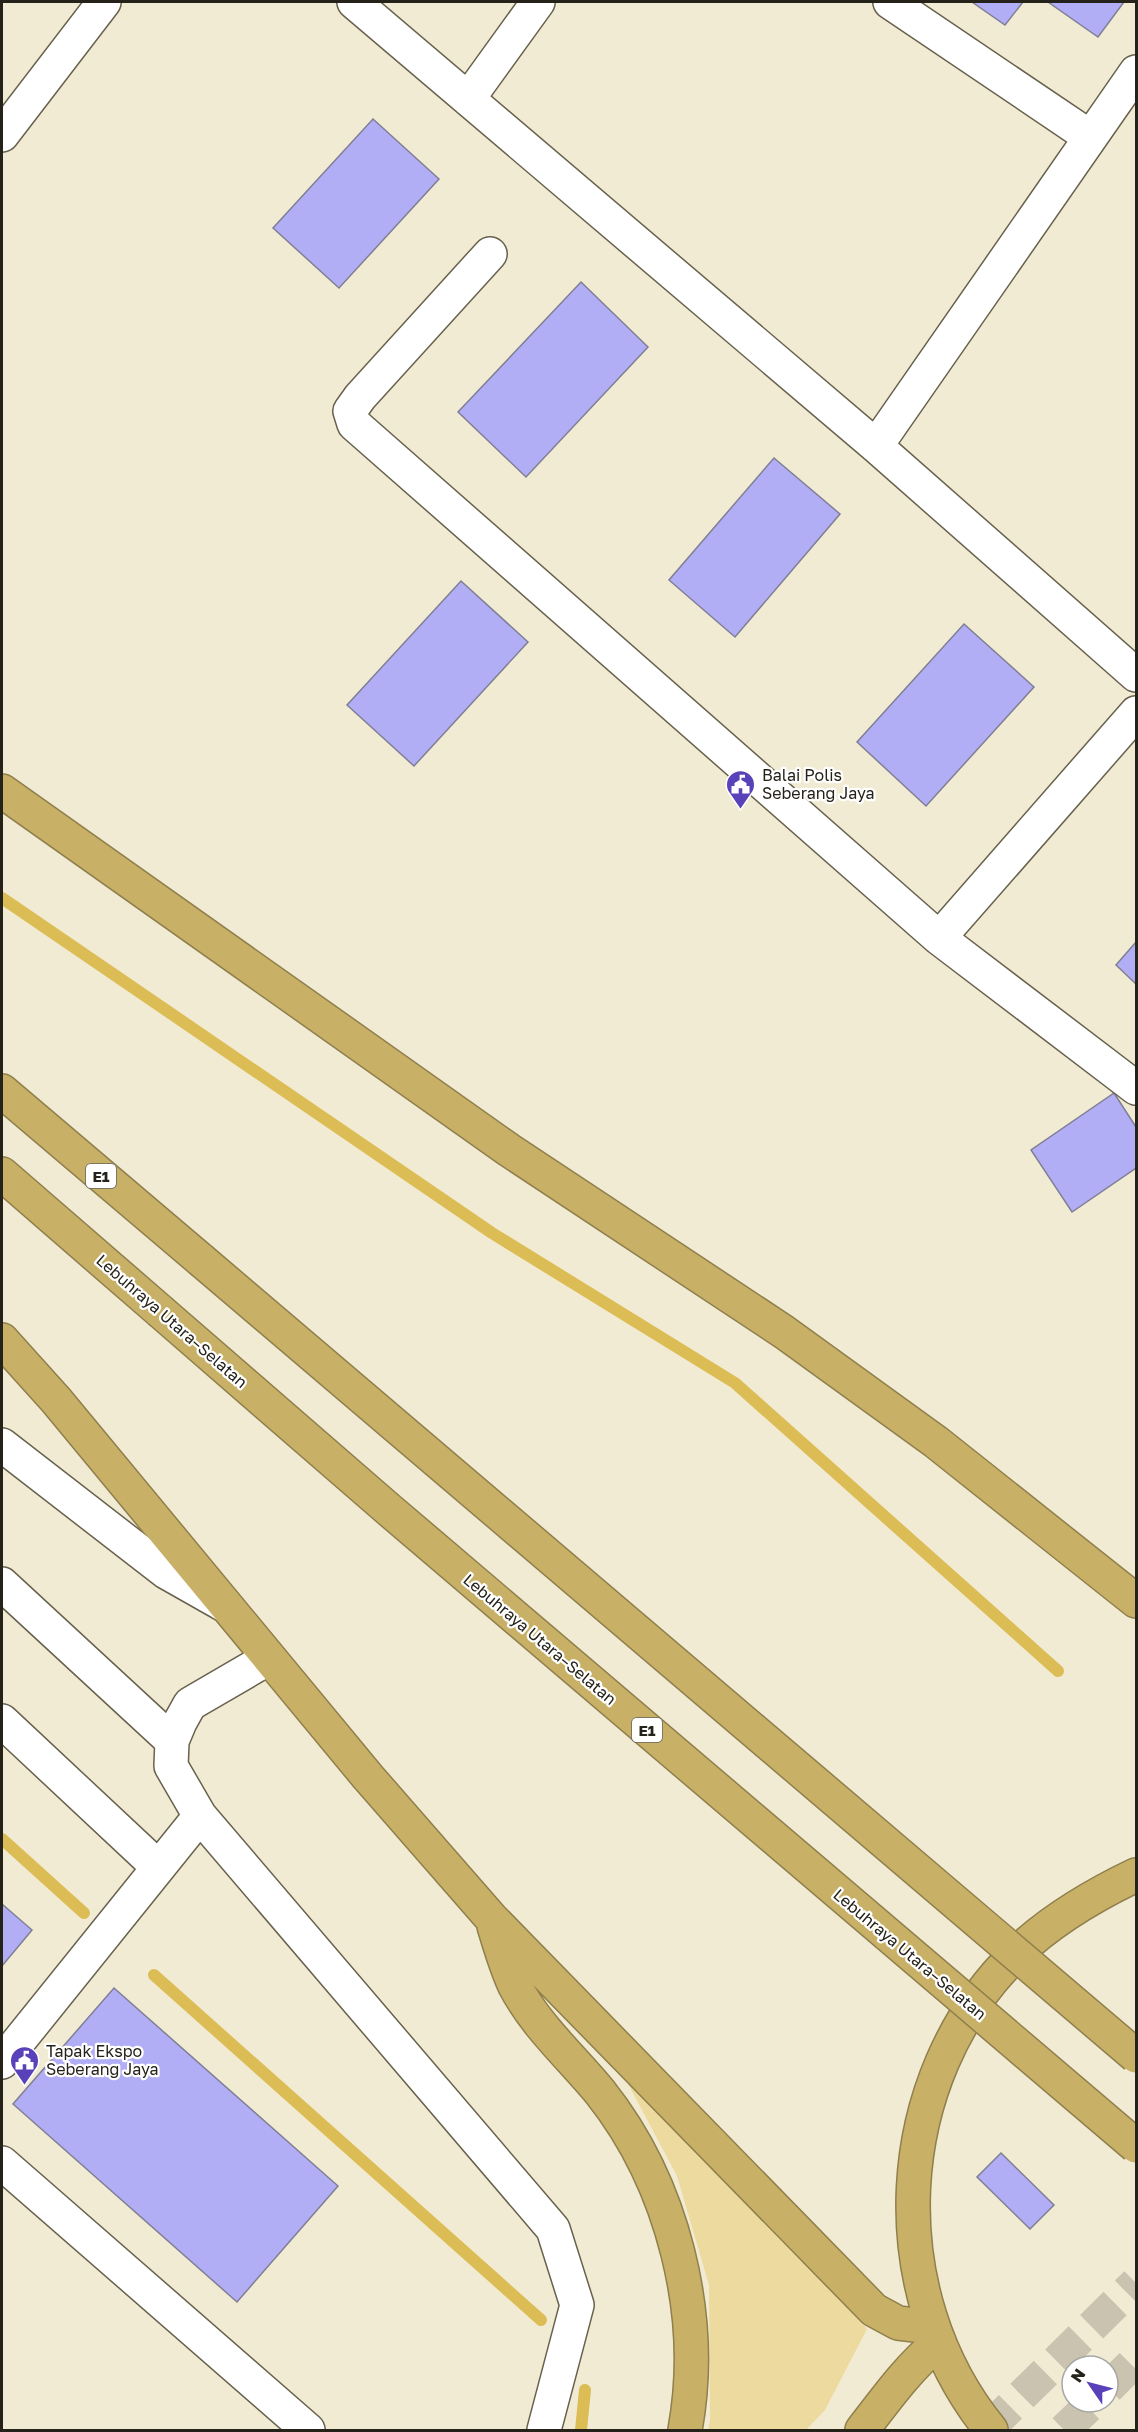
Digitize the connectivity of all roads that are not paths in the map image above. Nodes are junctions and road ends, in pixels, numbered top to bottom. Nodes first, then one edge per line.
1 (104, 2) edge
2 (354, 2) edge
3 (538, 2) edge
4 (890, 2) edge
5 (1137, 72) edge
6 (468, 99) junction
7 (2, 135) edge
8 (1090, 137) junction
9 (490, 254) dead end
10 (876, 446) junction
11 (1137, 675) edge
12 (1137, 713) edge
13 (2, 791) edge
14 (939, 938) junction
15 (1137, 1088) edge
16 (2, 1091) edge
17 (2, 1174) edge
18 (2, 1340) edge
19 (2, 1445) edge
20 (2, 1584) edge
21 (1137, 1601) edge
22 (230, 1608) junction
23 (268, 1658) junction
24 (2, 1721) edge
25 (172, 1741) junction
26 (200, 1816) junction
27 (158, 1867) junction
28 (1137, 1875) edge
29 (492, 1918) junction
30 (1137, 2056) edge
31 (2, 2062) edge
32 (1137, 2146) edge
33 (2, 2163) edge
34 (935, 2335) junction
35 (308, 2430) edge
36 (544, 2430) edge
37 (685, 2430) edge
38 (862, 2430) edge
39 (991, 2430) edge

1 - 7 street
2 - 6 street
3 - 6 street
4 - 8 street
5 - 8 street
6 - 10 street
8 - 10 street
9 - 14 street
10 - 11 street
12 - 14 street
13 - 21 highway
14 - 15 street
16 - 30 highway, E1, bridge
17 - 32 highway, Lebuhraya Utara–Selatan / E1, bridge
18 - 22 highway
19 - 22 street
20 - 25 street
22 - 23 highway
23 - 25 street
23 - 29 highway
24 - 27 street
25 - 26 street
26 - 27 street
26 - 36 street
27 - 31 street
28 - 34 highway
29 - 34 highway
29 - 37 highway
33 - 35 street
34 - 38 highway
34 - 39 highway

